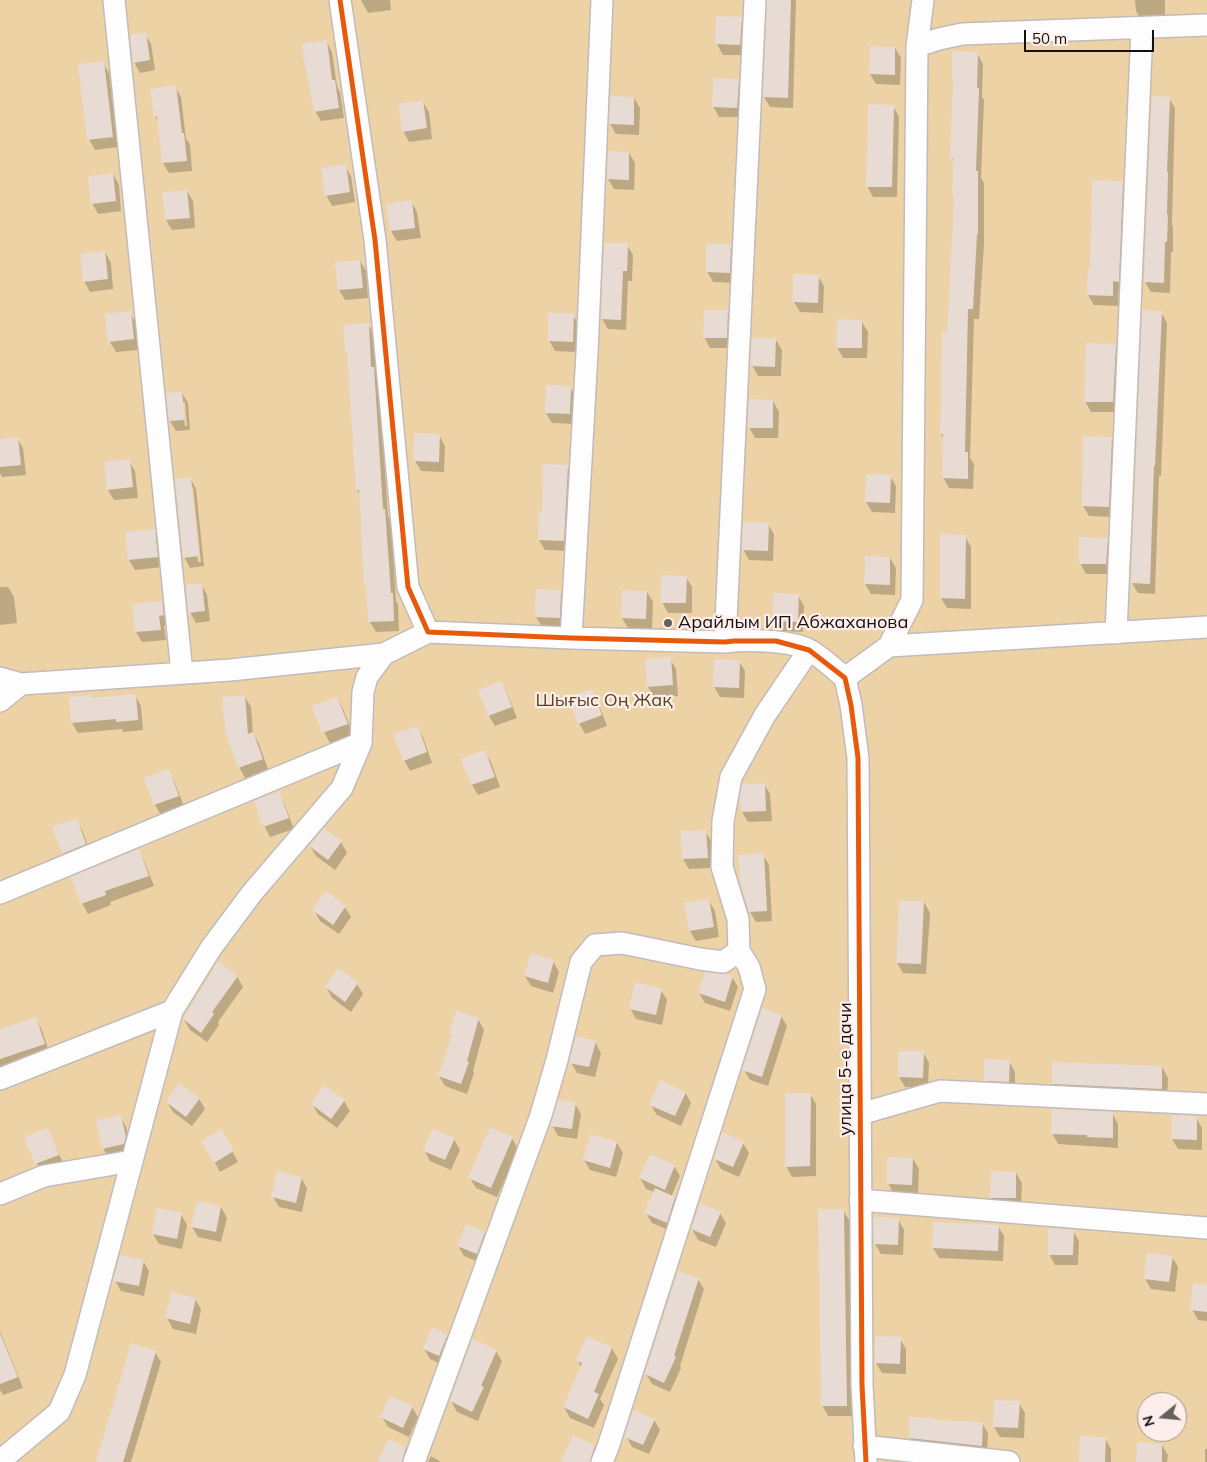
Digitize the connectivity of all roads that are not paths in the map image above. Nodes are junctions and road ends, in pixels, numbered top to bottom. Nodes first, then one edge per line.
1 (114, 0) edge
2 (340, 0) edge
3 (602, 0) edge
4 (756, 0) edge
5 (923, 0) edge
6 (1207, 25) edge
7 (1142, 28) junction
8 (917, 46) junction
9 (1207, 627) edge
10 (428, 632) junction
11 (1116, 633) junction
12 (571, 638) junction
13 (725, 642) junction
14 (889, 646) junction
15 (809, 650) junction
16 (384, 654) junction
17 (182, 673) junction
18 (0, 678) edge
19 (844, 678) junction
20 (21, 684) junction
21 (0, 701) edge
22 (361, 743) junction
23 (0, 893) edge
24 (739, 951) junction
25 (172, 1011) junction
26 (0, 1079) edge
27 (1207, 1104) edge
28 (860, 1114) junction
29 (132, 1161) junction
30 (0, 1194) edge
31 (860, 1200) junction
32 (1207, 1228) edge
33 (865, 1454) edge
34 (0, 1461) edge
35 (414, 1462) edge
36 (602, 1462) edge
37 (1010, 1462) edge

1 - 17 street
2 - 10 street
3 - 12 street
4 - 13 street
5 - 8 street
6 - 7 street
7 - 8 street
7 - 11 street
8 - 14 street
9 - 11 street
10 - 12 street
10 - 16 street
11 - 14 street
12 - 13 street
13 - 15 street
14 - 19 street
15 - 19 street
15 - 24 street
16 - 17 street
16 - 22 street
17 - 20 street
18 - 20 street
19 - 28 street, улица 5-е дачи
20 - 21 street
22 - 23 street
22 - 25 street
24 - 35 street
24 - 36 street
25 - 26 street
25 - 29 street
27 - 28 street
28 - 31 street, улица 5-е дачи
29 - 30 street
29 - 34 street
31 - 32 street
31 - 33 street, улица 5-е дачи
33 - 37 street

